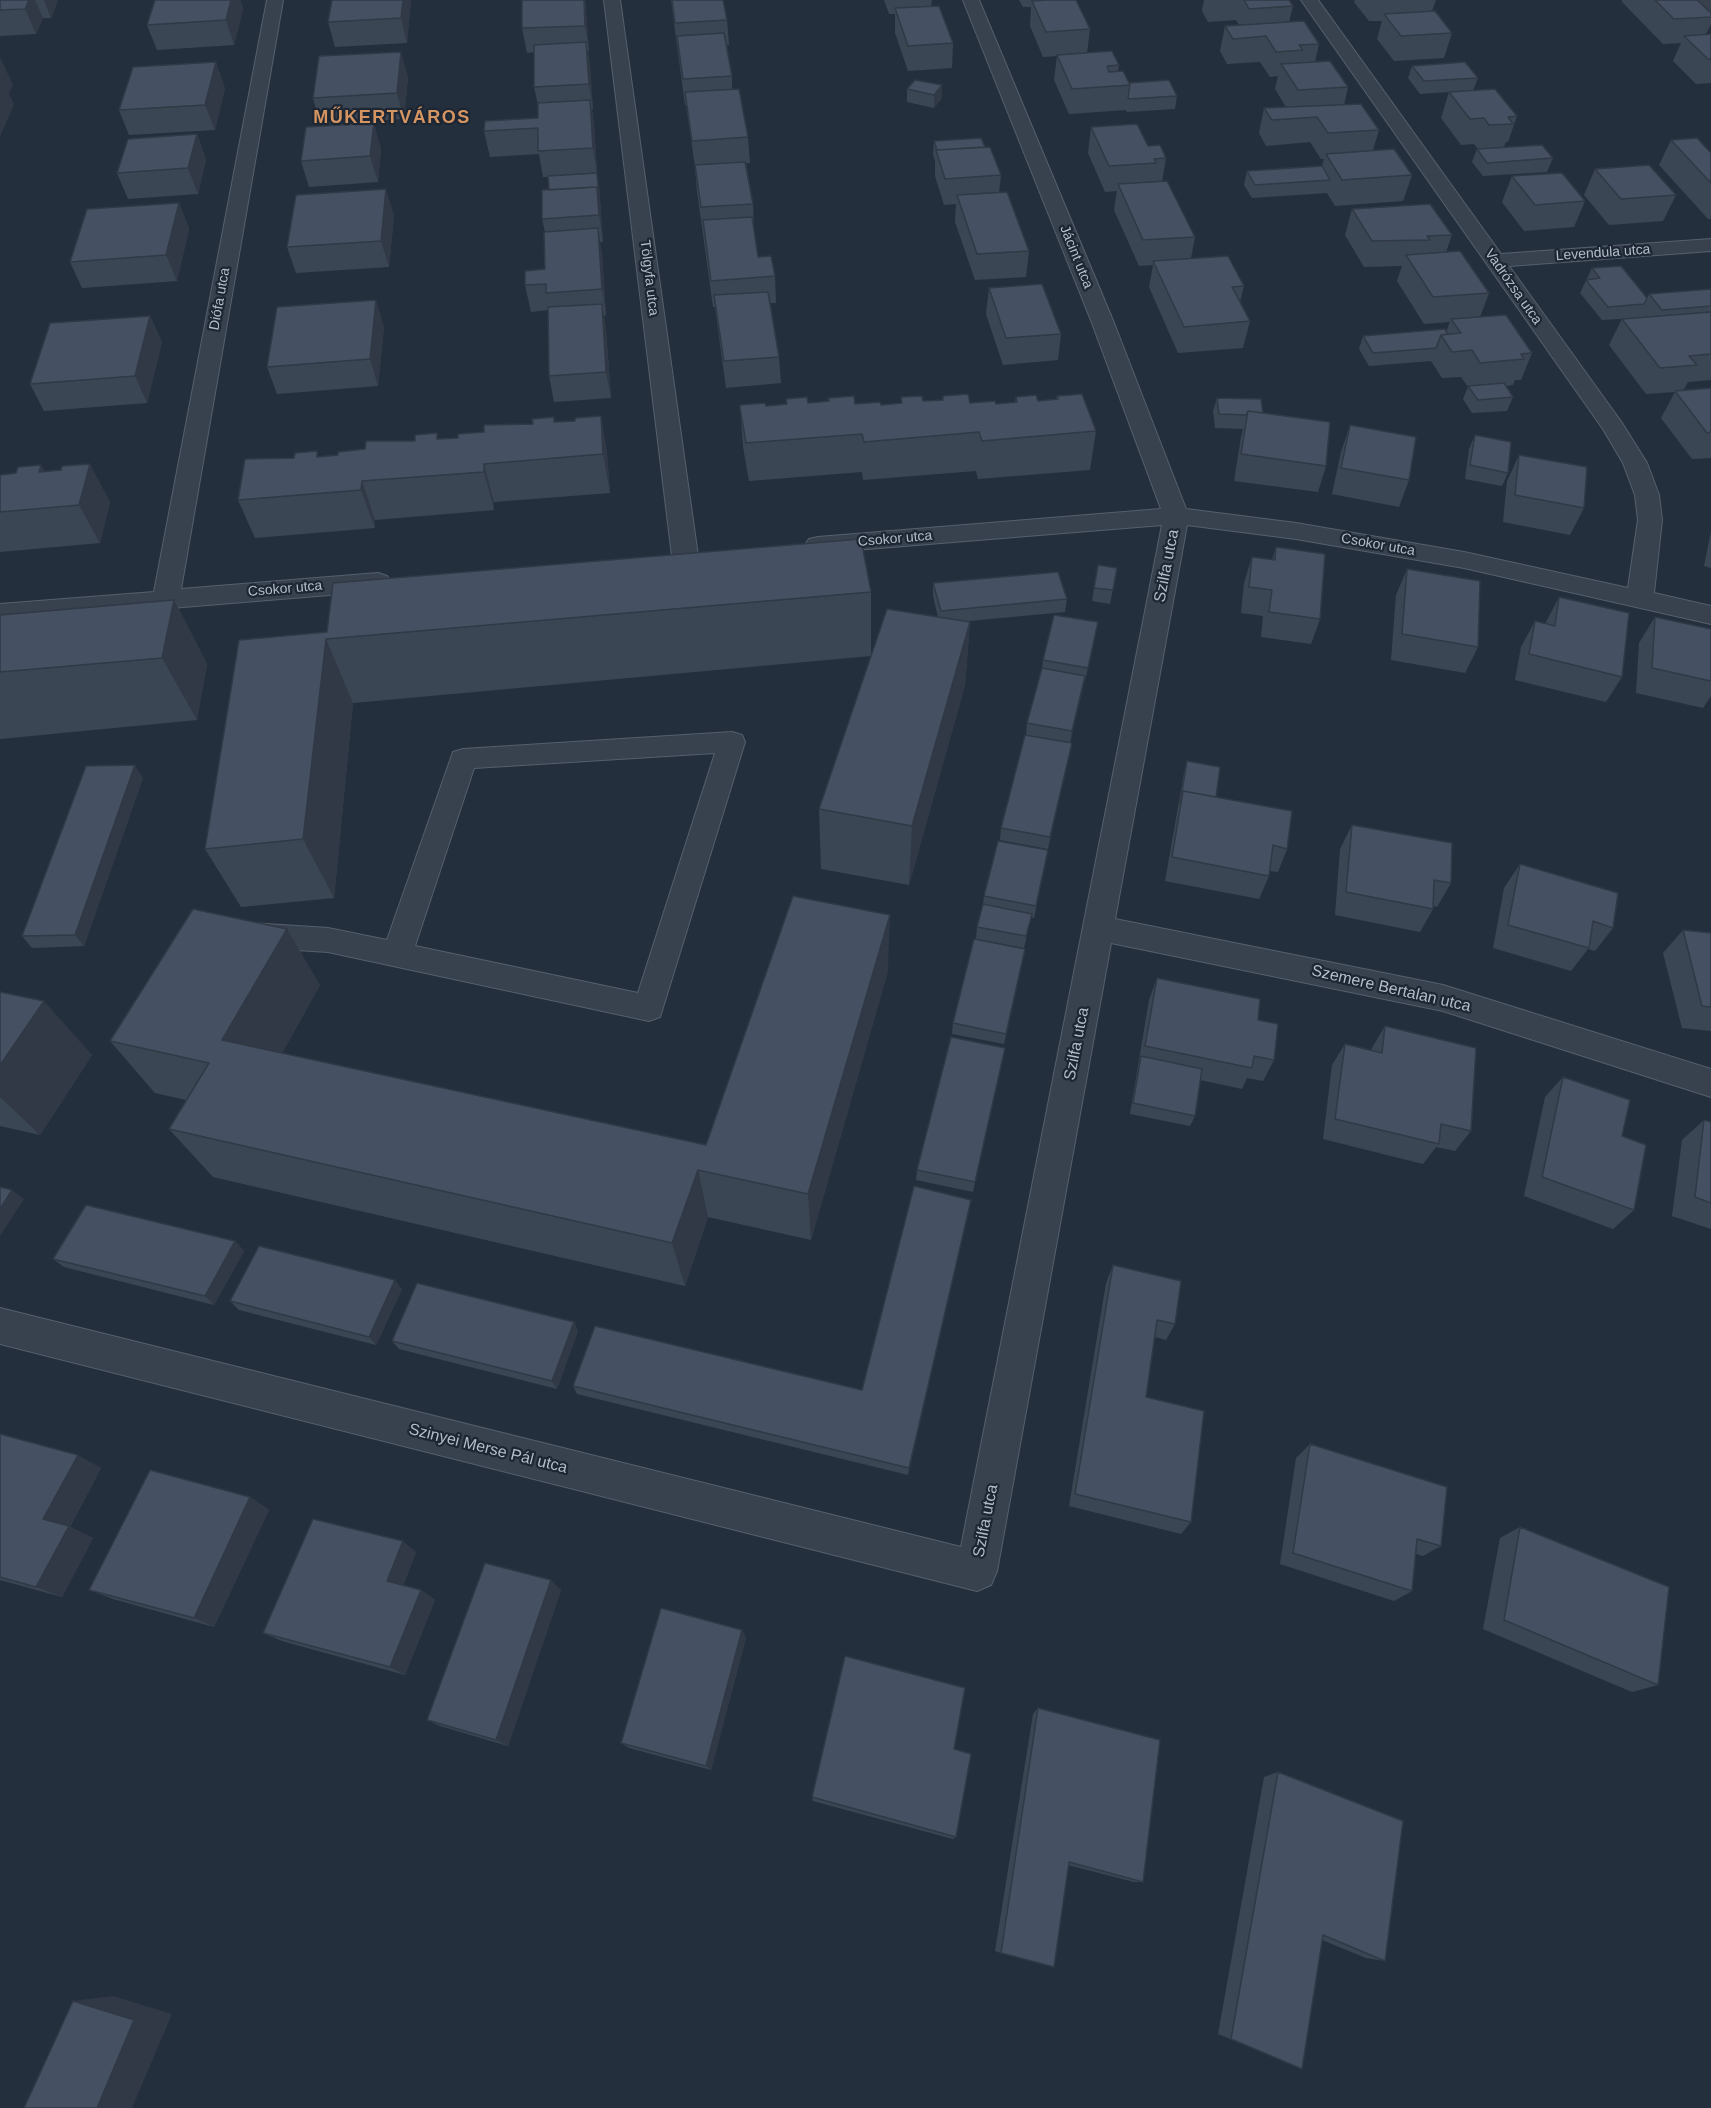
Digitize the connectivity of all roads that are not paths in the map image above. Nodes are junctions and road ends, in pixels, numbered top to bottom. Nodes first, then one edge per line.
1 (275, 0) edge
2 (612, 0) edge
3 (971, 0) edge
4 (1309, 0) edge
5 (1702, 0) edge
6 (1711, 9) edge
7 (1711, 245) edge
8 (1495, 261) junction
9 (1176, 516) junction
10 (799, 547) edge
11 (685, 556) edge
12 (406, 579) edge
13 (1640, 598) junction
14 (166, 599) junction
15 (0, 613) edge
16 (1711, 615) edge
17 (1099, 928) junction
18 (224, 933) edge
19 (397, 954) junction
20 (1711, 1083) edge
21 (0, 1326) edge
22 (977, 1571) joint

1 - 14 street, Diófa utca
2 - 11 street, Tölgyfa utca
3 - 9 street, Jácint utca
4 - 8 street, Vadrózsa utca
5 - 6 street
7 - 8 street, Levendula utca
8 - 13 street, Vadrózsa utca
9 - 10 street, Csokor utca
9 - 13 street, Csokor utca
9 - 17 street, Szilfa utca
12 - 14 street, Csokor utca
13 - 16 street, Csokor utca
14 - 15 street, Csokor utca
17 - 20 street, Szemere Bertalan utca
17 - 22 street, Szilfa utca
18 - 19 lane
19 - 19 lane
21 - 22 street, Szinyei Merse Pál utca

